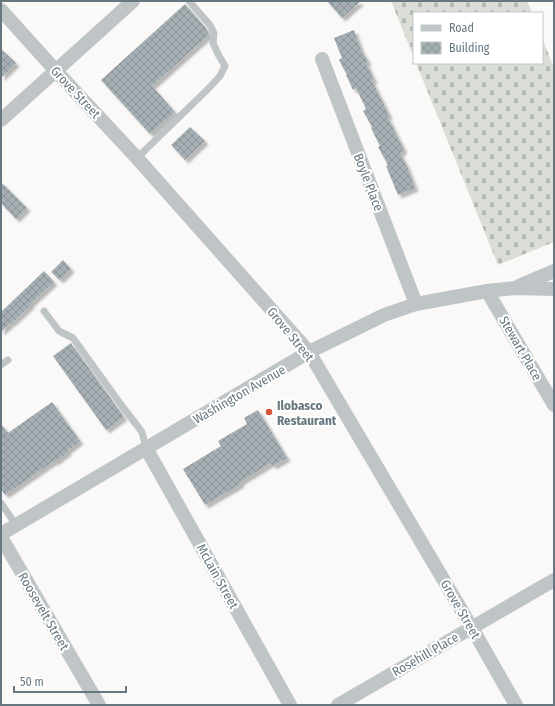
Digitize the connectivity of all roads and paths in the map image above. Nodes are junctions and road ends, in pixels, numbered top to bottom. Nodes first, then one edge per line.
1 (133, 1) edge
2 (189, 1) edge
3 (1, 10) edge
4 (322, 59) dead end
5 (56, 71) junction
6 (1, 120) edge
7 (137, 158) junction
8 (554, 271) edge
9 (515, 288) junction
10 (554, 289) edge
11 (487, 291) junction
12 (416, 304) junction
13 (44, 311) dead end
14 (309, 352) junction
15 (8, 360) dead end
16 (1, 365) edge
17 (554, 406) edge
18 (146, 448) junction
19 (1, 503) edge
20 (16, 525) junction
21 (1, 534) edge
22 (1, 537) edge
23 (554, 580) edge
24 (472, 628) junction
25 (99, 705) edge
26 (290, 705) edge
27 (338, 705) edge
28 (516, 705) edge

1 - 5 street
2 - 7 lane
3 - 5 street, Grove Street
4 - 12 street, Boyle Place
5 - 6 street
5 - 7 street, Grove Street
7 - 14 street, Grove Street
8 - 9 street
9 - 10 street
9 - 11 street, Washington Avenue
11 - 12 street, Washington Avenue
11 - 17 street, Stewart Place
12 - 14 street, Washington Avenue
13 - 18 lane
14 - 18 street, Washington Avenue
14 - 24 street, Grove Street
15 - 16 lane
18 - 20 street, Washington Avenue
18 - 26 street, McLain Street
19 - 20 lane
20 - 21 street, Washington Avenue
22 - 25 street, Roosevelt Street
23 - 24 street, Rosehill Place
24 - 27 street, Rosehill Place
24 - 28 street, Grove Street

